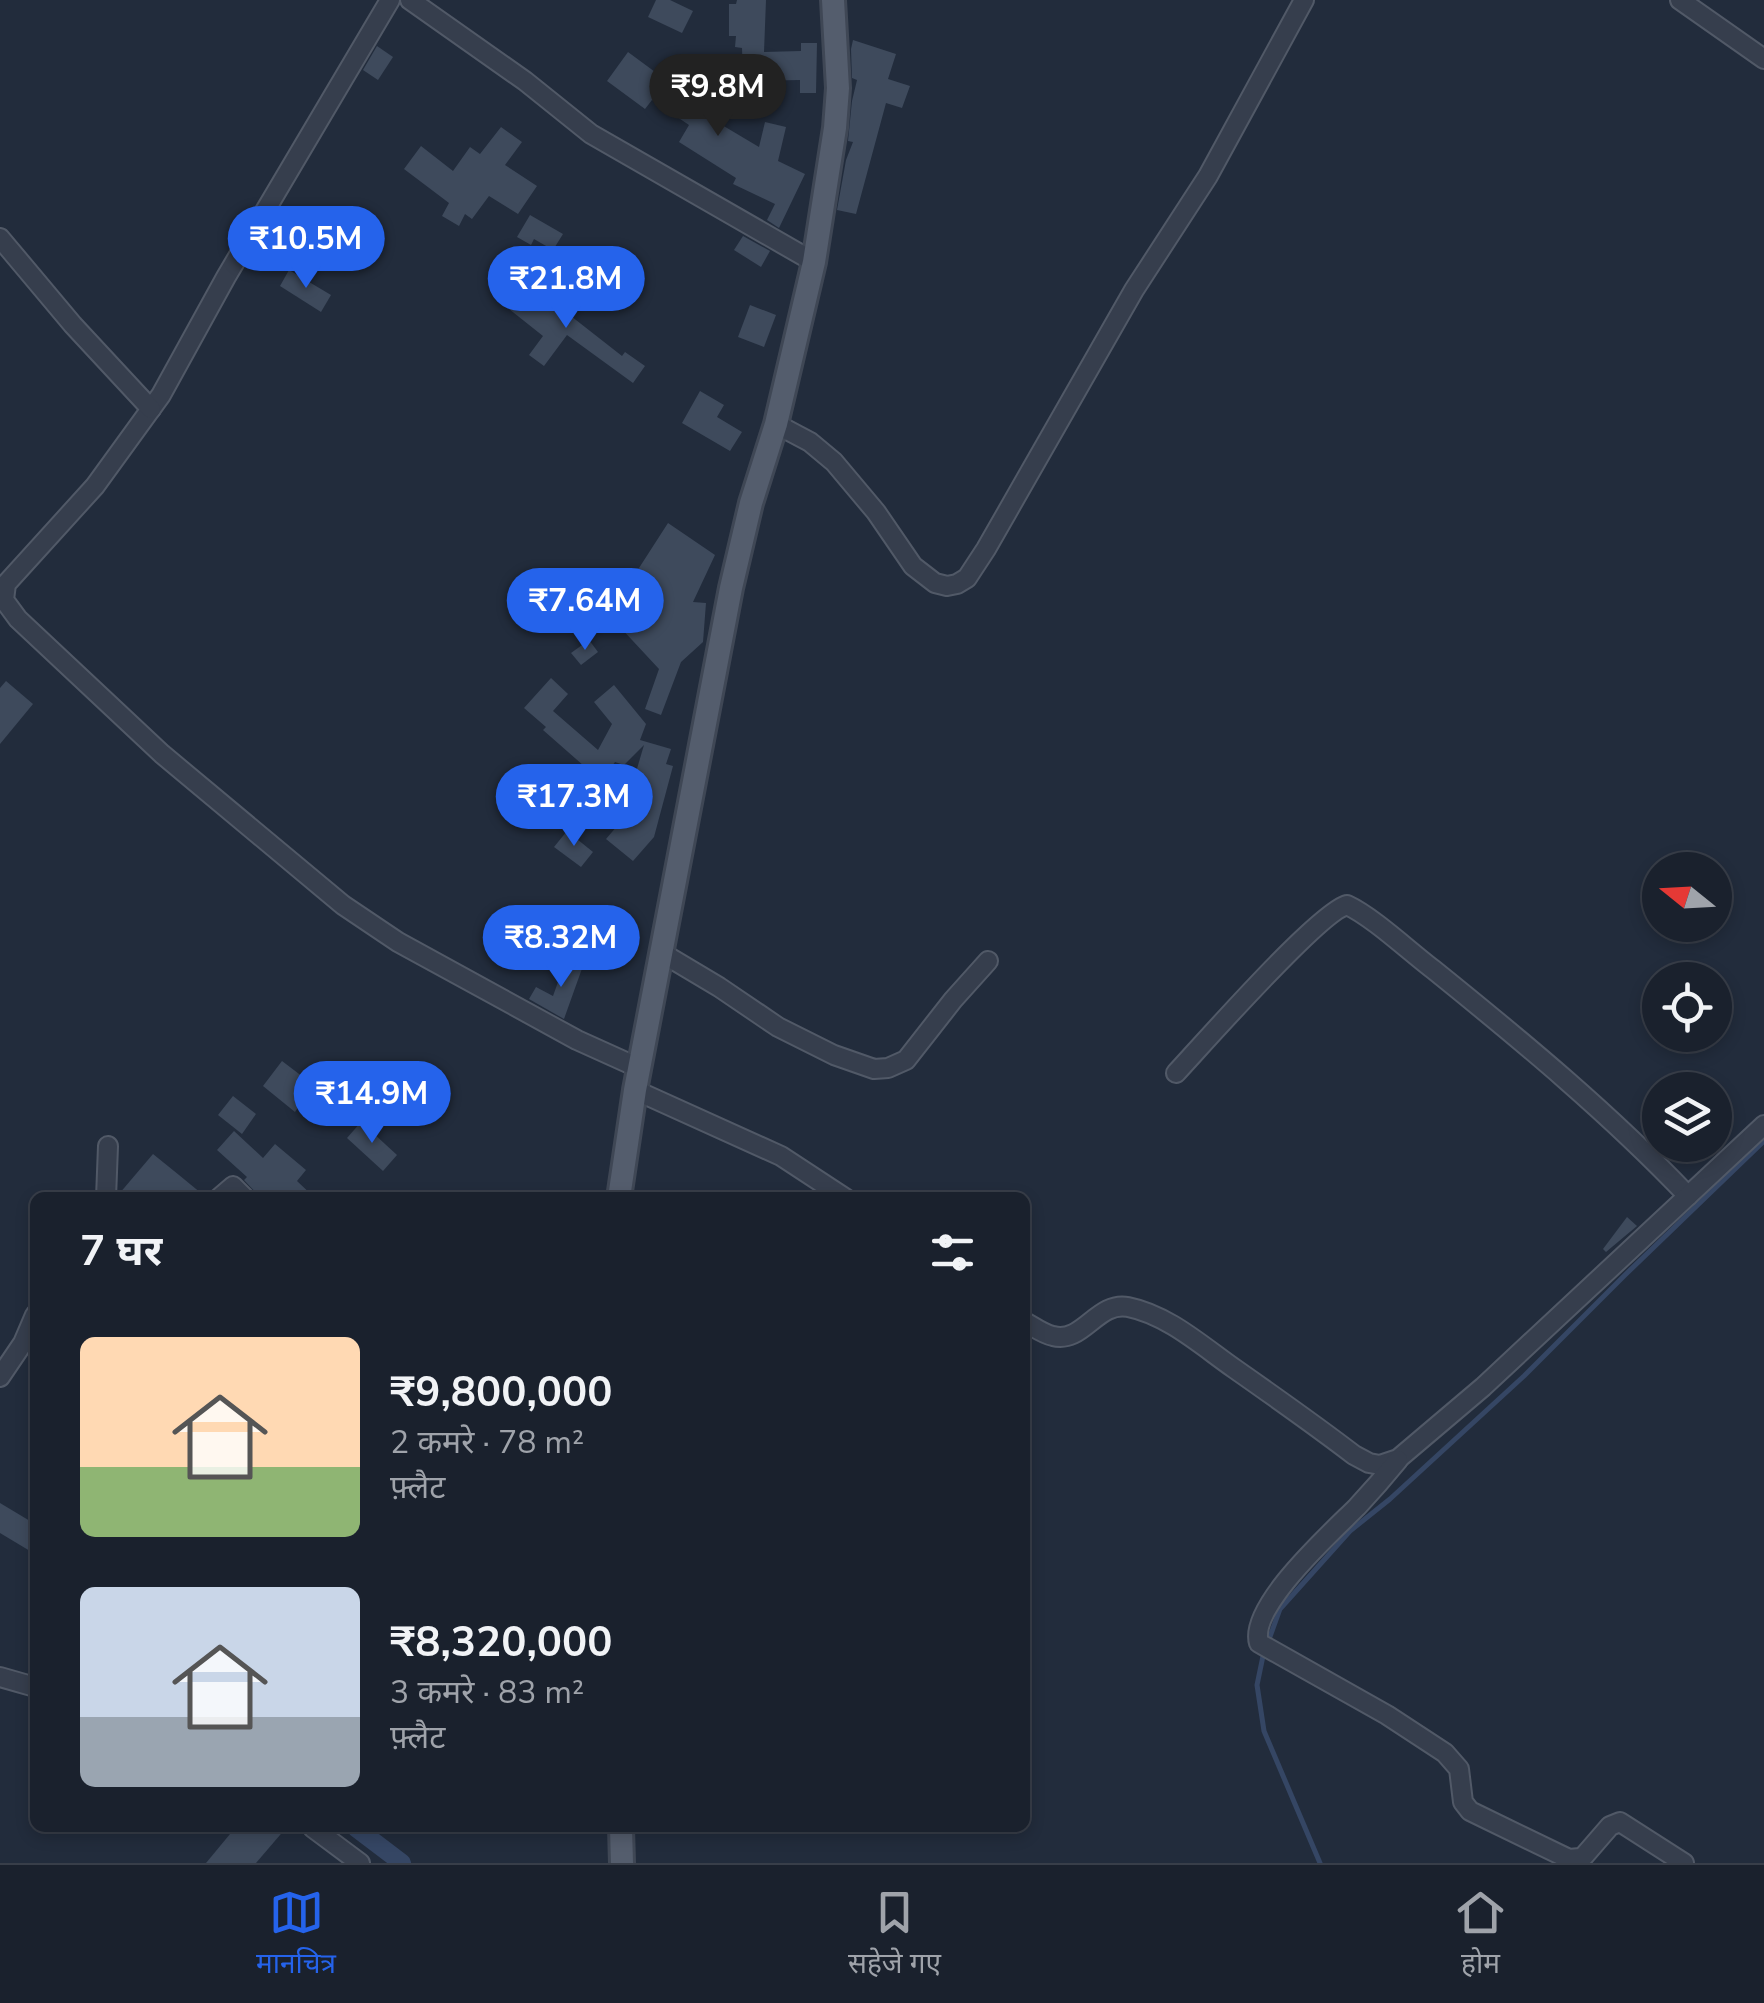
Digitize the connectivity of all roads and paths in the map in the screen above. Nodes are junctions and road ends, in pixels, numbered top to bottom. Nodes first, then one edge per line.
1 (390, 0) edge
2 (410, 0) edge
3 (833, 0) edge
4 (1304, 0) edge
5 (1680, 0) edge
6 (1764, 59) edge
7 (0, 238) edge
8 (814, 262) junction
9 (152, 409) junction
10 (776, 424) junction
11 (662, 953) junction
12 (988, 961) dead end
13 (1176, 1072) dead end
14 (637, 1079) junction
15 (1764, 1125) edge
16 (108, 1146) dead end
17 (106, 1192) edge
18 (621, 1192) edge
19 (836, 1192) edge
20 (1688, 1196) junction
21 (1030, 1325) edge
22 (30, 1327) edge
23 (0, 1377) edge
24 (1398, 1459) junction
25 (0, 1677) edge
26 (30, 1686) edge
27 (318, 1832) edge
28 (621, 1832) edge
29 (360, 1863) edge
30 (622, 1863) edge
31 (1684, 1863) edge

1 - 9 street
2 - 8 street
3 - 8 main road
4 - 10 street
5 - 6 street
7 - 9 street
8 - 10 main road
9 - 14 street
10 - 11 main road
11 - 12 street
11 - 14 main road
13 - 20 street
14 - 18 main road
14 - 19 street
15 - 20 street
16 - 17 street
20 - 24 street
21 - 24 street
22 - 23 street
24 - 31 street
25 - 26 street
27 - 29 street
28 - 30 main road

